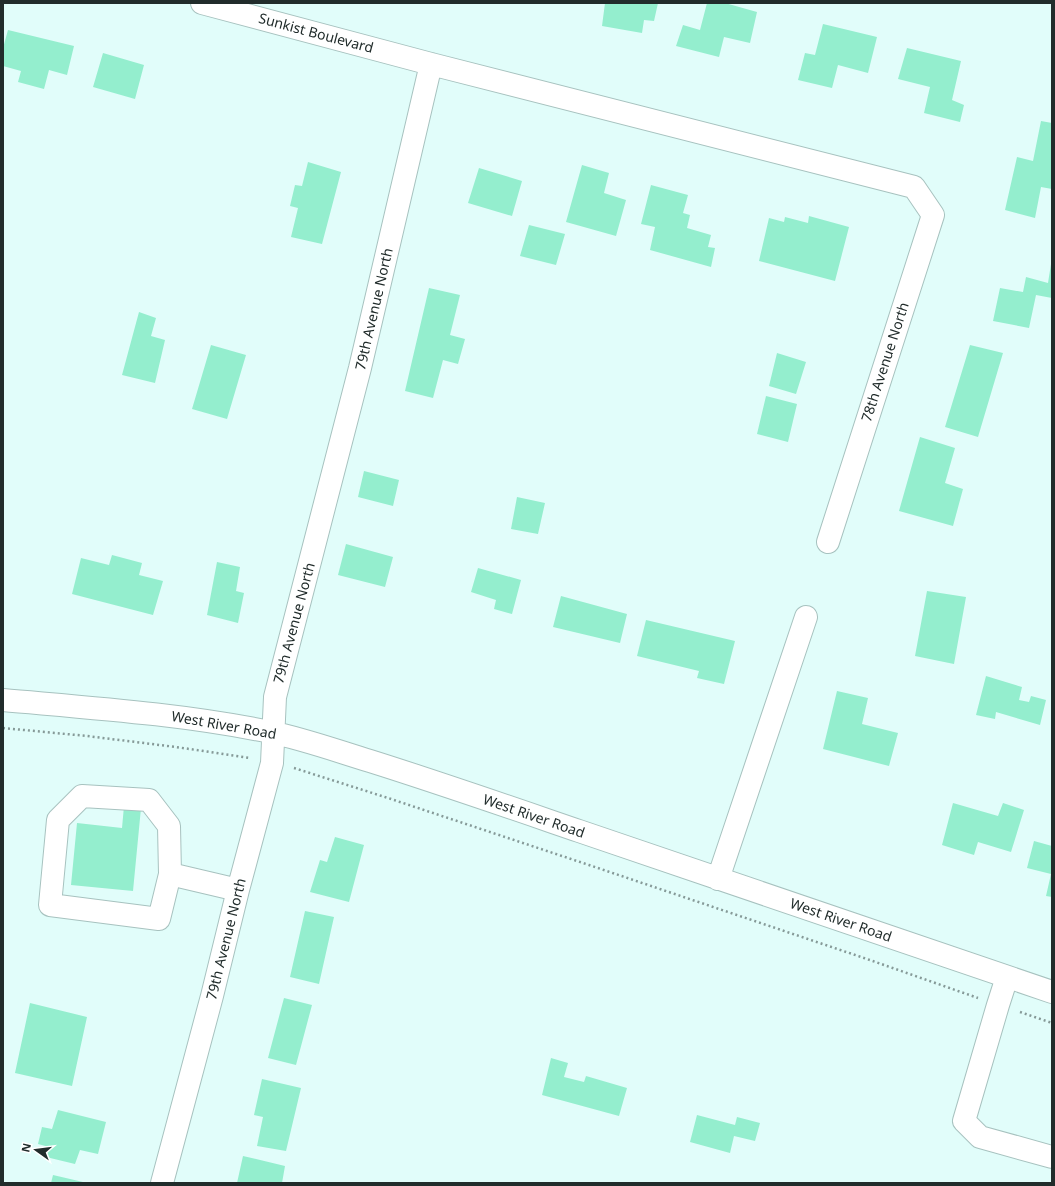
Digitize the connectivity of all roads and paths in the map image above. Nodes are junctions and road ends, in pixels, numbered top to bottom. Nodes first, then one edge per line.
1 (202, 3) edge
2 (431, 64) junction
3 (914, 187) joint
4 (828, 542) dead end
5 (806, 617) dead end
6 (3, 700) edge
7 (3, 728) edge
8 (273, 733) junction
9 (247, 757) dead end
10 (298, 769) dead end
11 (170, 874) junction
12 (718, 879) junction
13 (238, 890) junction
14 (1007, 977) junction
15 (1052, 992) edge
16 (998, 1005) junction
17 (1052, 1023) edge
18 (1052, 1157) edge
19 (162, 1183) edge

1 - 2 street, Sunkist Boulevard
2 - 3 street, Sunkist Boulevard
2 - 8 street, 79th Avenue North
3 - 4 street, 78th Avenue North
5 - 12 street
6 - 8 street, West River Road
7 - 9 path
8 - 12 street, West River Road
8 - 13 street, 79th Avenue North
10 - 16 path
11 - 11 street
11 - 13 street
12 - 14 street, West River Road
13 - 19 street, 79th Avenue North
14 - 15 street, West River Road
14 - 16 street
16 - 17 path
16 - 18 street

